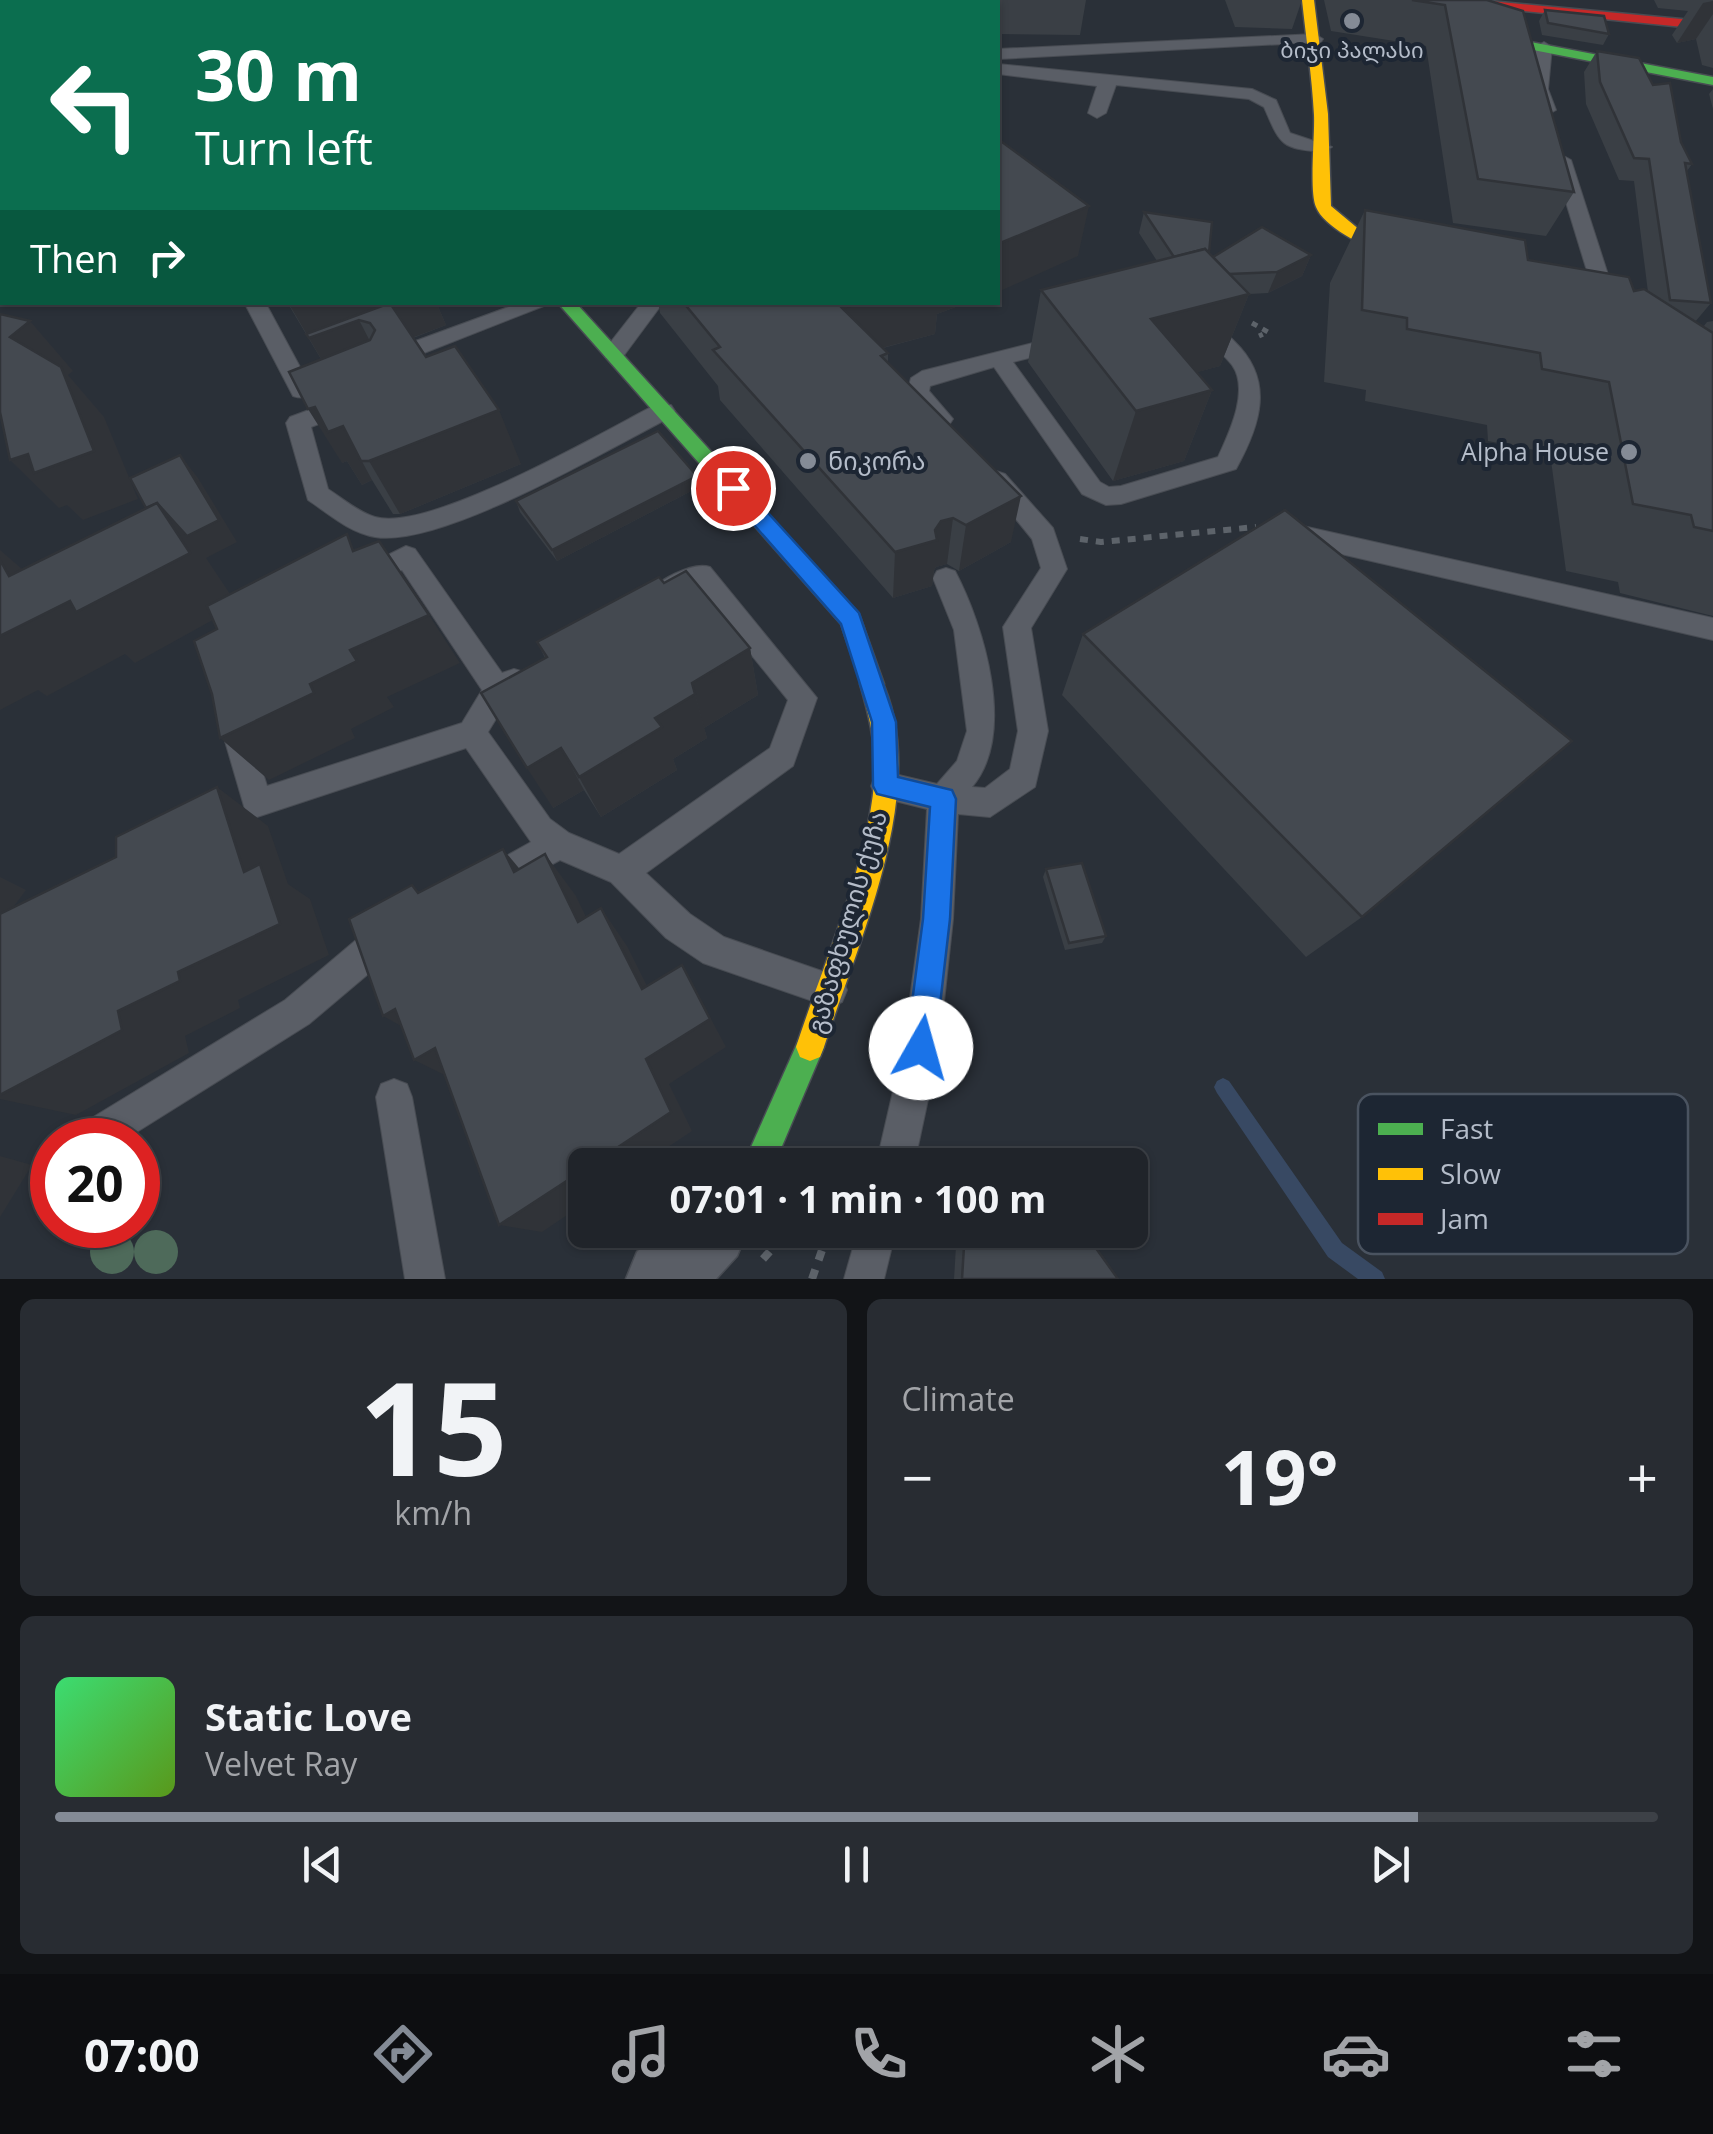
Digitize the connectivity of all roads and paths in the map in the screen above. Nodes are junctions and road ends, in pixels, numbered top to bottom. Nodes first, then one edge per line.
1 (1308, 0) edge
2 (1390, 0) edge
3 (1456, 0) edge
4 (1713, 26) edge
5 (1315, 40) junction
6 (1542, 41) junction
7 (1000, 54) edge
8 (1000, 69) edge
9 (1713, 81) edge
10 (1106, 82) junction
11 (1097, 113) dead end
12 (1322, 148) junction
13 (1454, 268) edge
14 (1601, 284) edge
15 (256, 305) edge
16 (536, 305) edge
17 (568, 305) edge
18 (651, 305) edge
19 (1188, 311) edge
20 (1083, 336) edge
21 (614, 353) junction
22 (998, 357) junction
23 (373, 365) edge
24 (337, 378) edge
25 (370, 394) edge
26 (663, 411) junction
27 (1262, 527) joint
28 (1044, 535) junction
29 (946, 578) dead end
30 (337, 593) edge
31 (634, 612) edge
32 (1713, 629) edge
33 (532, 670) edge
34 (498, 690) junction
35 (226, 693) edge
36 (472, 733) junction
37 (886, 786) junction
38 (944, 799) junction
39 (558, 844) junction
40 (622, 871) junction
41 (454, 903) edge
42 (420, 922) edge
43 (830, 990) junction
44 (394, 1097) dead end
45 (125, 1118) edge
46 (766, 1148) edge
47 (900, 1148) edge
48 (694, 1248) edge
49 (823, 1248) edge
50 (873, 1248) edge
51 (426, 1279) edge
52 (664, 1279) edge
53 (812, 1279) edge
54 (864, 1279) edge

1 - 5 street
2 - 6 street
3 - 4 street
5 - 7 lane
5 - 12 street
6 - 9 street
6 - 14 lane
8 - 10 lane
10 - 11 lane
10 - 12 lane
12 - 13 street
15 - 24 lane
16 - 23 lane
17 - 21 street, გაზაფხულის ქუჩა
18 - 21 lane
19 - 22 lane
20 - 22 lane
21 - 26 street, გაზაფხულის ქუჩა
22 - 28 lane
25 - 26 lane
26 - 37 street, გაზაფხულის ქუჩა
27 - 28 path
27 - 32 lane
28 - 38 lane
29 - 38 lane
30 - 34 lane
31 - 40 lane
33 - 34 lane
34 - 36 lane
35 - 36 lane
36 - 39 lane
37 - 38 lane
37 - 43 street, გაზაფხულის ქუჩა
38 - 47 lane
39 - 40 lane
39 - 41 lane
40 - 43 lane
42 - 45 lane
43 - 46 street, გაზაფხულის ქუჩა
44 - 51 lane
48 - 52 street
49 - 53 path
50 - 54 lane

